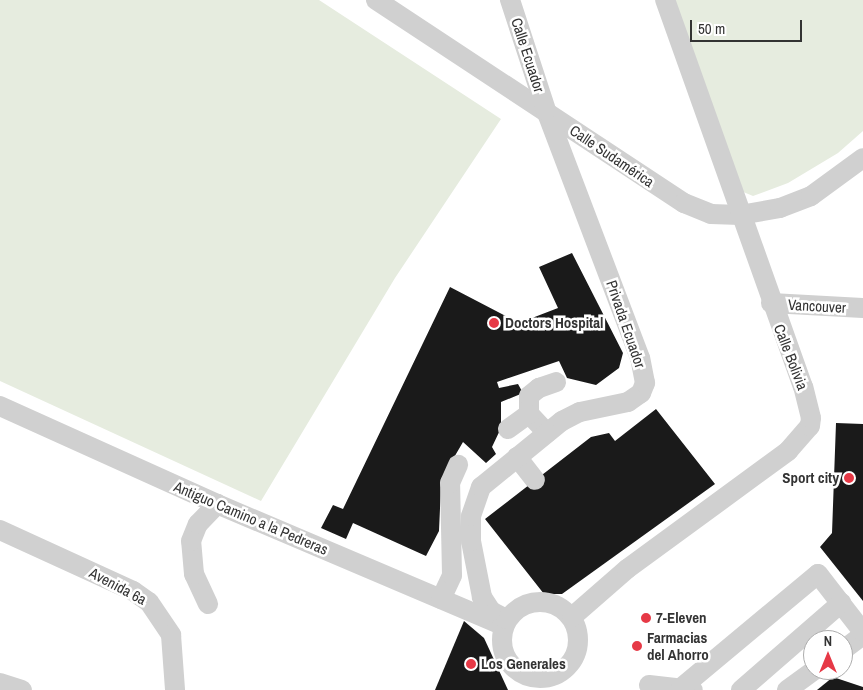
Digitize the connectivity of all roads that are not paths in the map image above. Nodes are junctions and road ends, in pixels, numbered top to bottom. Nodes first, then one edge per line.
1 (376, 0) edge
2 (510, 0) edge
3 (665, 0) edge
4 (546, 110) junction
5 (863, 158) edge
6 (740, 215) junction
7 (771, 303) junction
8 (863, 308) edge
9 (556, 382) dead end
10 (0, 406) edge
11 (529, 414) junction
12 (508, 429) dead end
13 (547, 433) junction
14 (517, 457) junction
15 (458, 465) dead end
16 (535, 480) dead end
17 (217, 504) junction
18 (0, 530) edge
19 (442, 599) junction
20 (840, 603) junction
21 (208, 604) dead end
22 (564, 607) junction
23 (505, 622) junction
24 (863, 634) edge
25 (853, 642) edge
26 (803, 679) edge
27 (558, 682) edge
28 (0, 683) edge
29 (524, 683) edge
30 (649, 684) dead end
31 (688, 689) edge
32 (22, 690) edge
33 (175, 690) edge
34 (742, 690) edge
35 (787, 690) edge

1 - 4 street, Calle Sudamérica
2 - 4 street, Calle Ecuador
3 - 6 street, Calle Bolivia
4 - 6 street, Calle Sudamérica
4 - 13 street, Privada Ecuador
5 - 6 street, Calle Sudamérica
6 - 7 street, Calle Bolivia
7 - 8 street, Vancouver
7 - 22 street, Calle Bolivia
9 - 11 street
10 - 17 street, Antiguo Camino a la Pedreras
11 - 12 street
11 - 13 street
13 - 14 street, Privada Ecuador
14 - 16 street
14 - 23 street, Privada Ecuador
15 - 19 street
17 - 19 street, Antiguo Camino a la Pedreras
17 - 21 street
18 - 33 street, Avenida 6a
19 - 23 street, Antiguo Camino a la Pedreras
20 - 24 street
20 - 31 street
20 - 34 street
22 - 23 street
22 - 27 street
23 - 29 street
24 - 25 street
26 - 35 street
27 - 29 street
28 - 32 street
30 - 31 street

